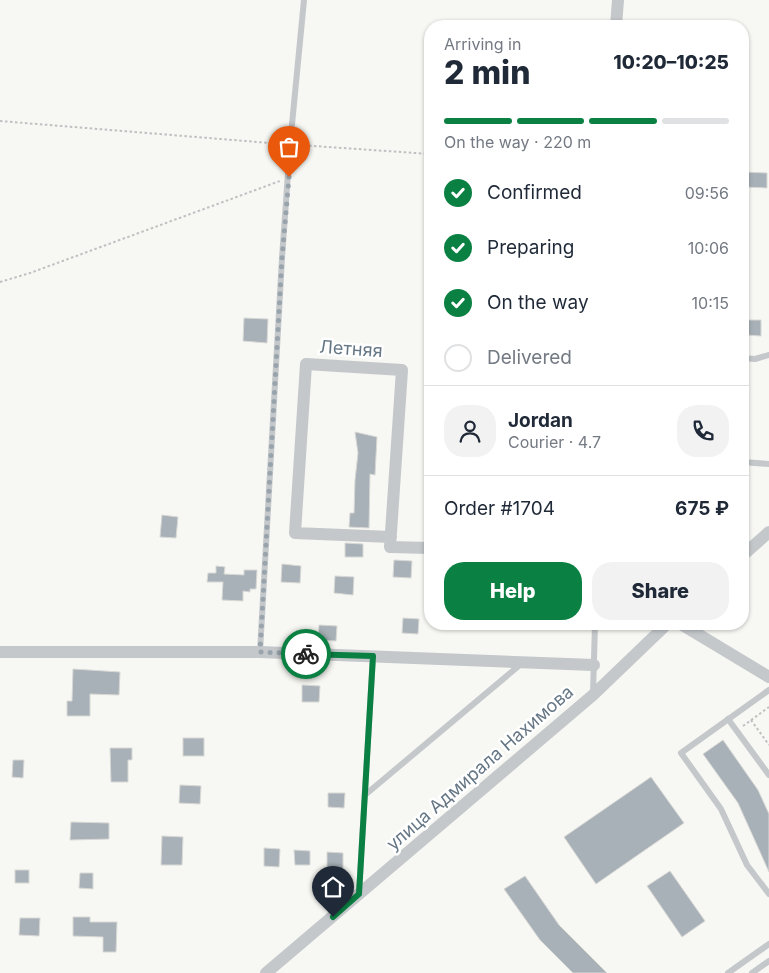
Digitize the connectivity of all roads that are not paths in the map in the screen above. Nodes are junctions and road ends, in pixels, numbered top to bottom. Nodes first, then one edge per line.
1 (304, 0) edge
2 (618, 0) edge
3 (616, 20) edge
4 (769, 354) edge
5 (749, 359) edge
6 (749, 463) edge
7 (769, 464) edge
8 (769, 532) edge
9 (391, 537) junction
10 (424, 548) edge
11 (749, 550) edge
12 (595, 630) edge
13 (661, 630) edge
14 (691, 630) edge
15 (0, 652) edge
16 (260, 652) junction
17 (373, 656) junction
18 (522, 662) junction
19 (594, 664) junction
20 (769, 677) edge
21 (769, 691) edge
22 (592, 694) junction
23 (728, 719) junction
24 (769, 775) edge
25 (365, 795) junction
26 (359, 894) junction
27 (769, 894) edge
28 (769, 944) edge
29 (769, 961) edge
30 (266, 973) edge
31 (728, 973) edge
32 (752, 973) edge

1 - 16 lane
2 - 3 street
4 - 5 lane
6 - 7 lane
8 - 11 street
9 - 9 street, Летняя
9 - 10 street
12 - 19 lane
13 - 22 street, улица Адмирала Нахимова
14 - 20 street
15 - 16 street
16 - 17 street
17 - 18 street
17 - 25 lane
18 - 19 street
18 - 25 lane
19 - 22 lane
21 - 23 lane
22 - 26 street, улица Адмирала Нахимова
23 - 24 lane
23 - 27 lane
25 - 26 lane
26 - 30 street, улица Адмирала Нахимова
28 - 31 lane
29 - 32 lane

